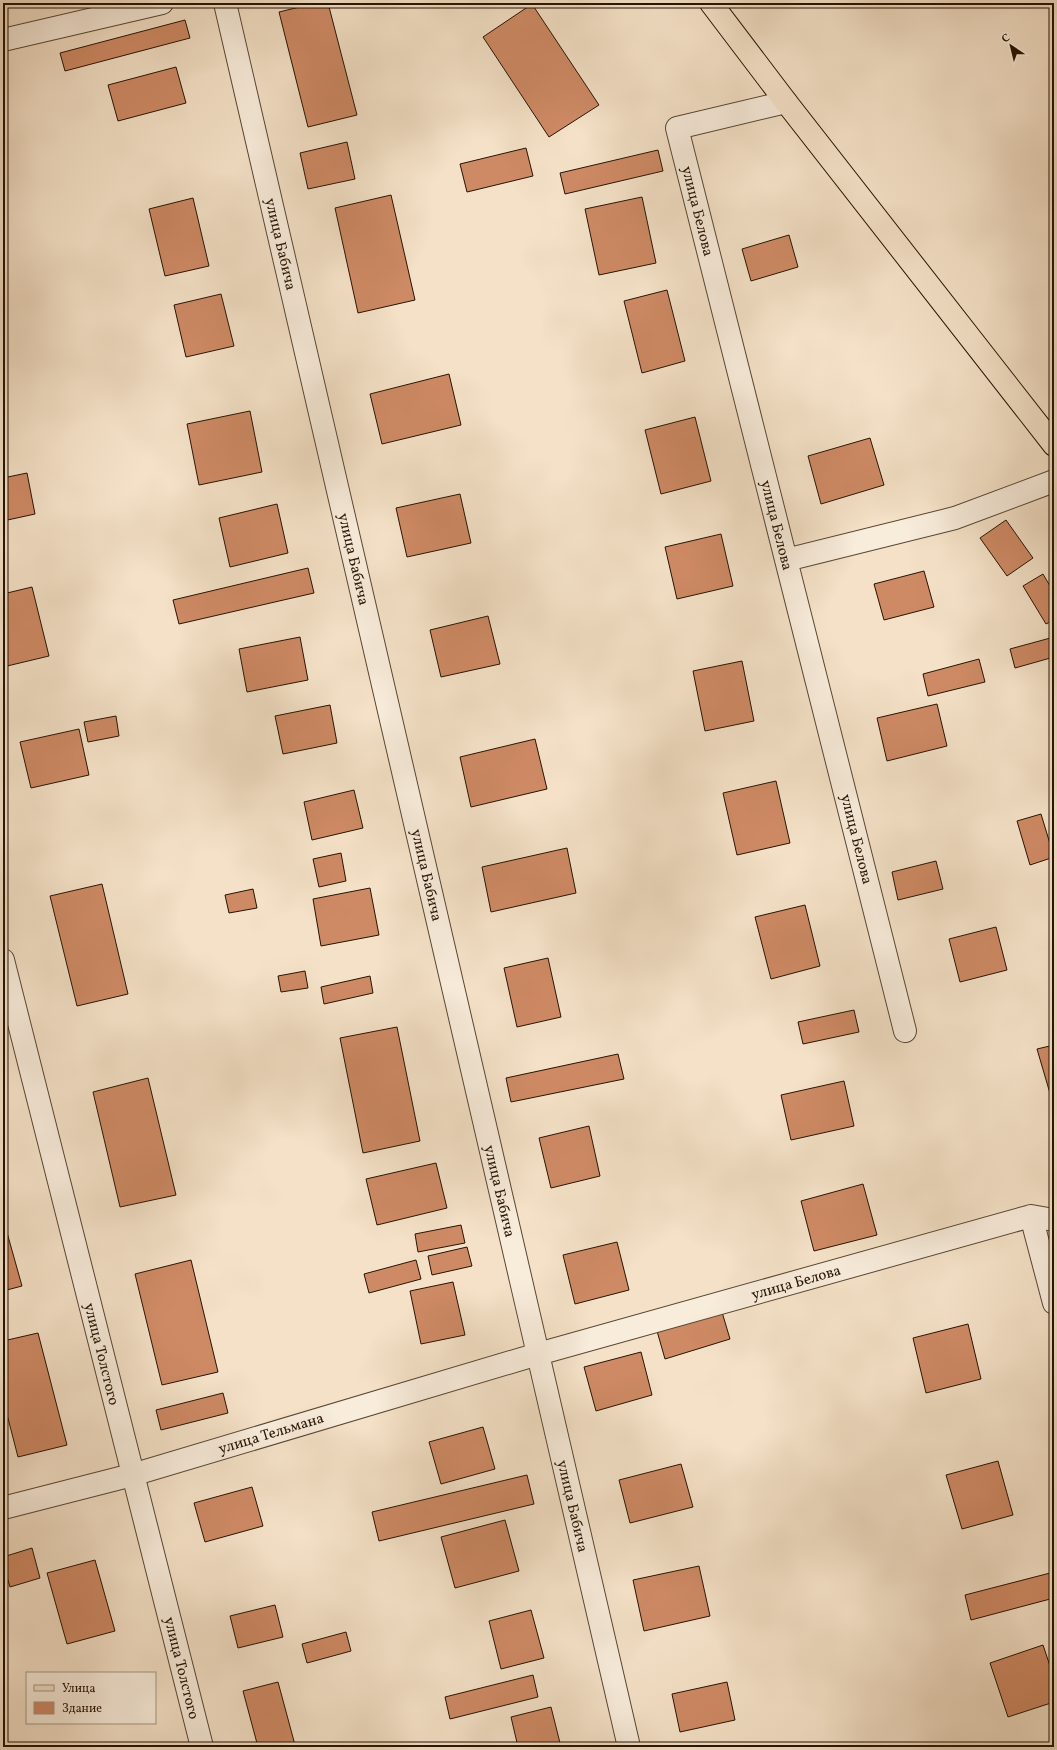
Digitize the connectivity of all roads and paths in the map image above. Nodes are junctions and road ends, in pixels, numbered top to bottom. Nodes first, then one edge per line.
1 (162, 3) edge
2 (225, 3) edge
3 (711, 3) edge
4 (3, 40) edge
5 (786, 102) junction
6 (1054, 445) edge
7 (1054, 481) edge
8 (786, 560) junction
9 (3, 960) edge
10 (905, 1031) dead end
11 (1031, 1216) junction
12 (1054, 1220) edge
13 (1054, 1303) edge
14 (538, 1354) junction
15 (132, 1475) junction
16 (3, 1508) edge
17 (202, 1747) edge
18 (629, 1747) edge

1 - 4 street
2 - 14 street, улица Бабича
3 - 5 main road
5 - 6 main road
5 - 8 street, улица Белова
7 - 8 street
8 - 10 street, улица Белова
9 - 15 street, улица Толстого
11 - 12 street, улица Белова
11 - 13 street
11 - 14 street, улица Белова
14 - 15 street, улица Тельмана
14 - 18 street, улица Бабича
15 - 16 street, улица Тельмана
15 - 17 street, улица Толстого

